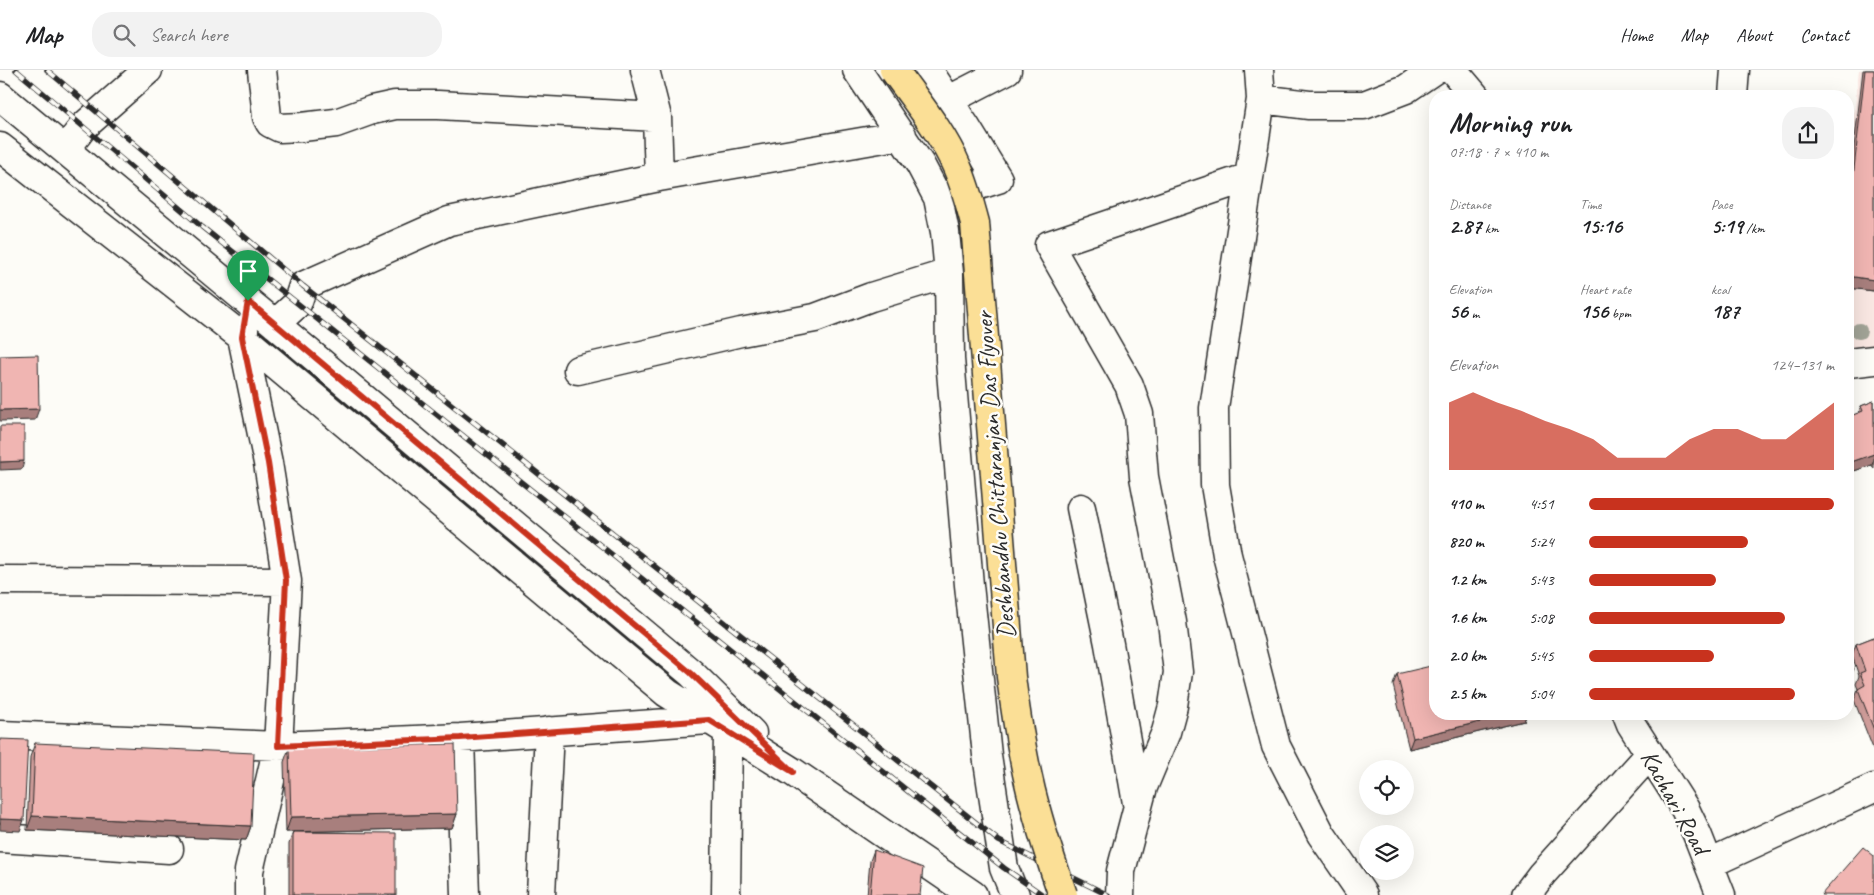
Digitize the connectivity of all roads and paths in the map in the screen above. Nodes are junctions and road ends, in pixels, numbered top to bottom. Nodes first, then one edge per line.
1 (148, 70) edge
2 (262, 70) edge
3 (645, 70) edge
4 (857, 70) edge
5 (894, 70) edge
6 (928, 70) edge
7 (1007, 70) edge
8 (1259, 70) edge
9 (1434, 70) edge
10 (1453, 70) edge
11 (1735, 70) edge
12 (1470, 90) edge
13 (1733, 90) edge
14 (0, 96) edge
15 (1261, 98) junction
16 (949, 100) junction
17 (656, 117) junction
18 (902, 135) junction
19 (65, 150) junction
20 (2, 151) edge
21 (659, 177) junction
22 (1249, 177) junction
23 (938, 198) junction
24 (949, 272) junction
25 (248, 301) junction
26 (275, 324) junction
27 (242, 337) junction
28 (1874, 360) edge
29 (1854, 362) edge
30 (578, 370) dead end
31 (1081, 508) dead end
32 (0, 580) edge
33 (286, 580) junction
34 (1629, 720) edge
35 (719, 726) junction
36 (549, 731) junction
37 (0, 734) edge
38 (460, 738) junction
39 (278, 746) junction
40 (1650, 754) junction
41 (793, 772) junction
42 (1874, 788) edge
43 (1138, 807) junction
44 (0, 838) edge
45 (169, 849) dead end
46 (1709, 864) junction
47 (249, 895) edge
48 (465, 895) edge
49 (541, 895) edge
50 (726, 895) edge
51 (973, 895) edge
52 (1016, 895) edge
53 (1063, 895) edge
54 (1120, 895) edge
55 (1363, 895) edge
56 (1526, 895) edge
57 (1721, 895) edge

1 - 19 street
2 - 17 street
3 - 17 street
4 - 18 street
5 - 53 main road, Deshbandhu Chittaranjan Das Flyover, bridge
6 - 16 street
7 - 16 street
8 - 15 street
9 - 15 street
10 - 12 street
11 - 13 street
14 - 19 street
15 - 22 street
16 - 23 street
17 - 21 street
18 - 21 street
18 - 23 street
19 - 25 street
20 - 27 street
21 - 26 street
22 - 43 street
22 - 55 street
23 - 24 street
24 - 30 street
24 - 52 street
25 - 26 street
25 - 27 street
26 - 41 street
27 - 33 street
27 - 35 street
28 - 29 street
31 - 43 street
32 - 33 street
33 - 39 street
34 - 40 street, Kachari Road
35 - 36 street
35 - 41 street
35 - 50 street
36 - 38 street
36 - 49 street
37 - 39 street
38 - 39 street
38 - 48 street
39 - 47 street
40 - 46 street, Kachari Road
40 - 56 street
41 - 51 street
42 - 46 street
43 - 54 street
44 - 45 street
46 - 57 street, Kachari Road

